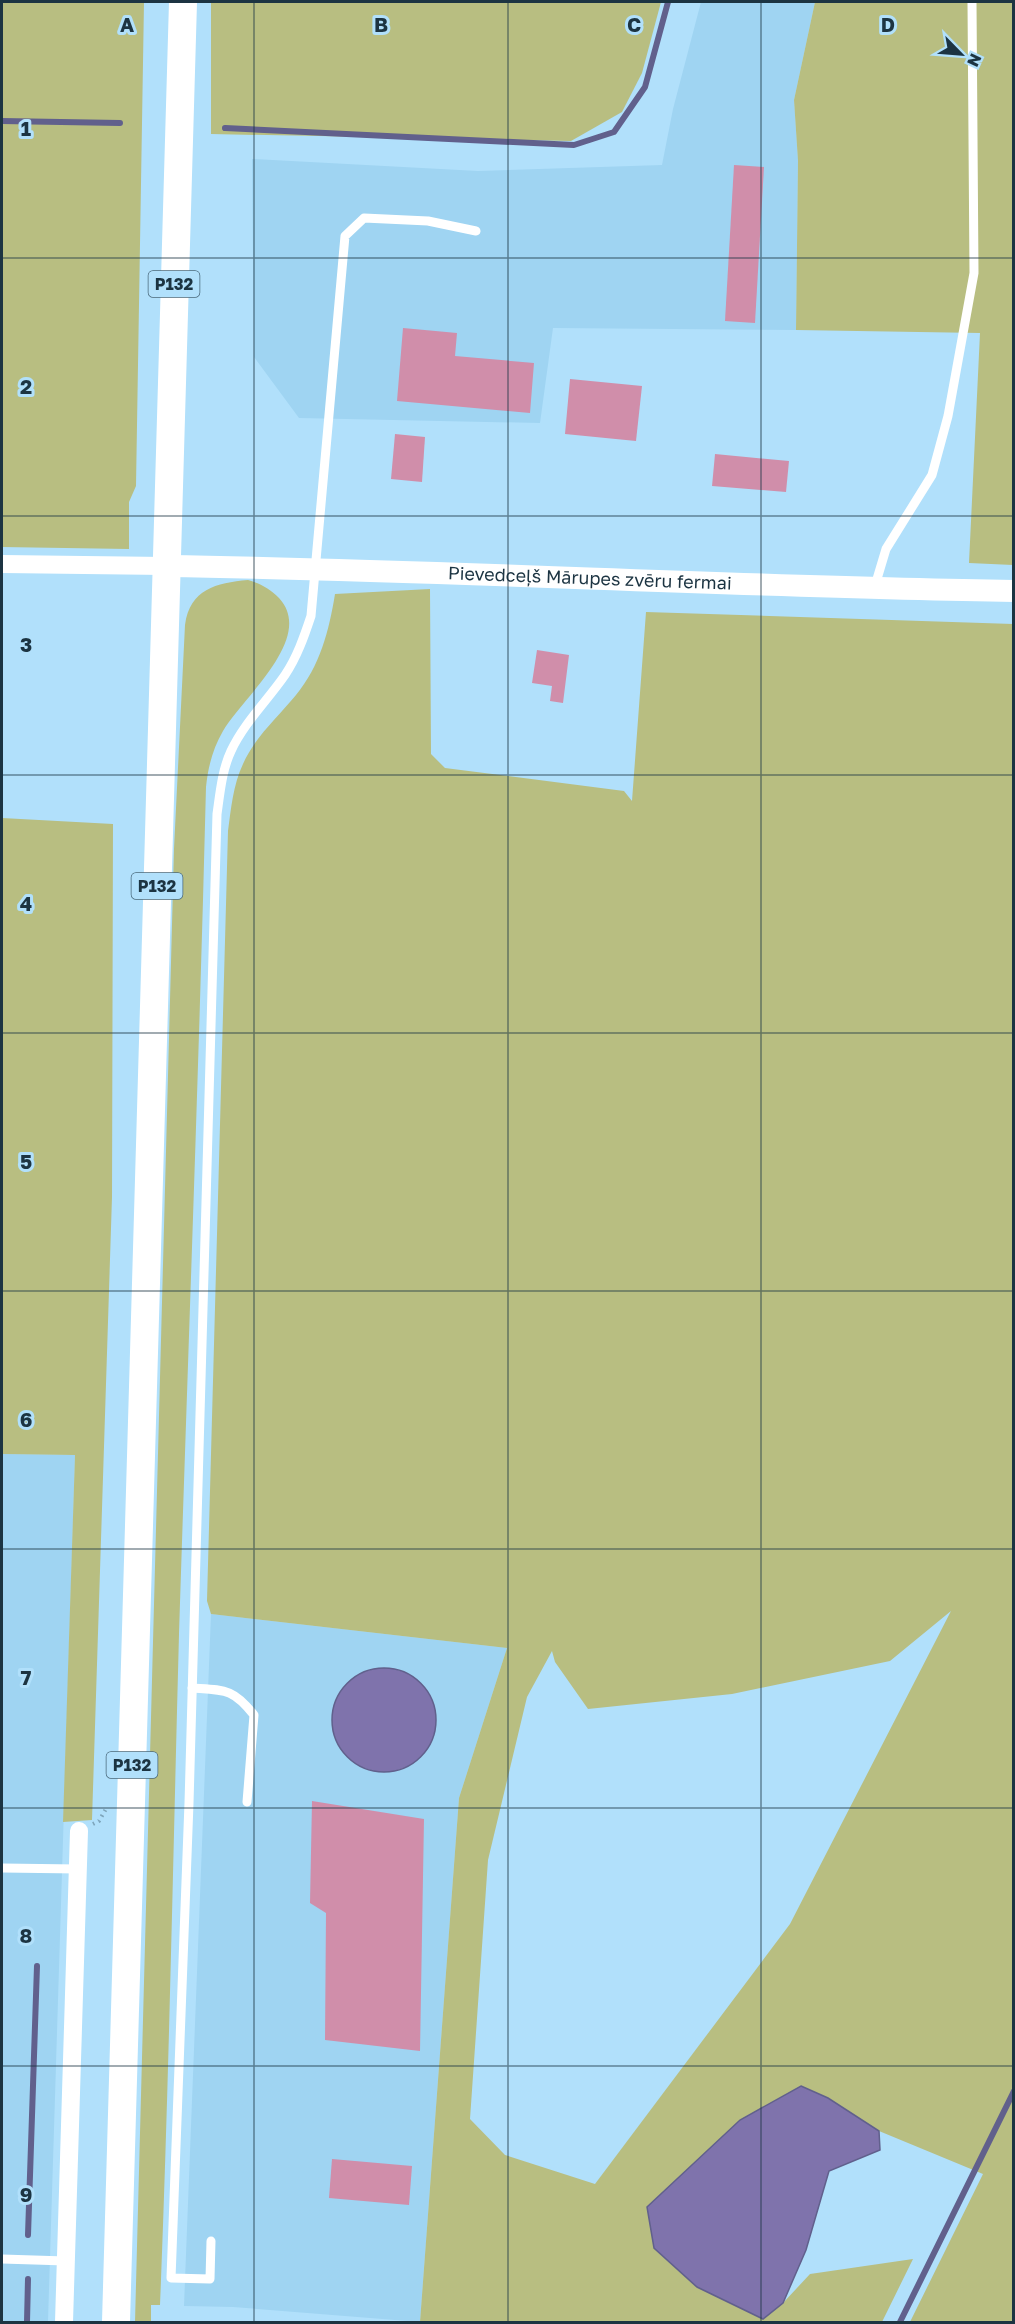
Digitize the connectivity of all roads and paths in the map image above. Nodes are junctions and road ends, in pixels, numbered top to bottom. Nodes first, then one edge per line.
1 (183, 2) edge
2 (972, 2) edge
3 (476, 231) dead end
4 (2, 564) edge
5 (166, 566) junction
6 (315, 568) junction
7 (873, 589) junction
8 (1014, 591) edge
9 (192, 1688) junction
10 (248, 1802) dead end
11 (79, 1831) dead end
12 (2, 1868) edge
13 (78, 1869) junction
14 (211, 2241) dead end
15 (2, 2259) edge
16 (66, 2261) junction
17 (64, 2322) edge
18 (116, 2322) edge

1 - 5 main road, P132
2 - 7 lane
3 - 6 lane
4 - 5 street
5 - 6 street, Pievedceļš Mārupes zvēru fermai
5 - 18 main road, P132
6 - 7 street, Pievedceļš Mārupes zvēru fermai
6 - 9 lane
7 - 8 street, Pievedceļš Mārupes zvēru fermai
9 - 10 lane
9 - 14 lane
11 - 13 street
12 - 13 lane
13 - 16 street
15 - 16 lane
16 - 17 street

